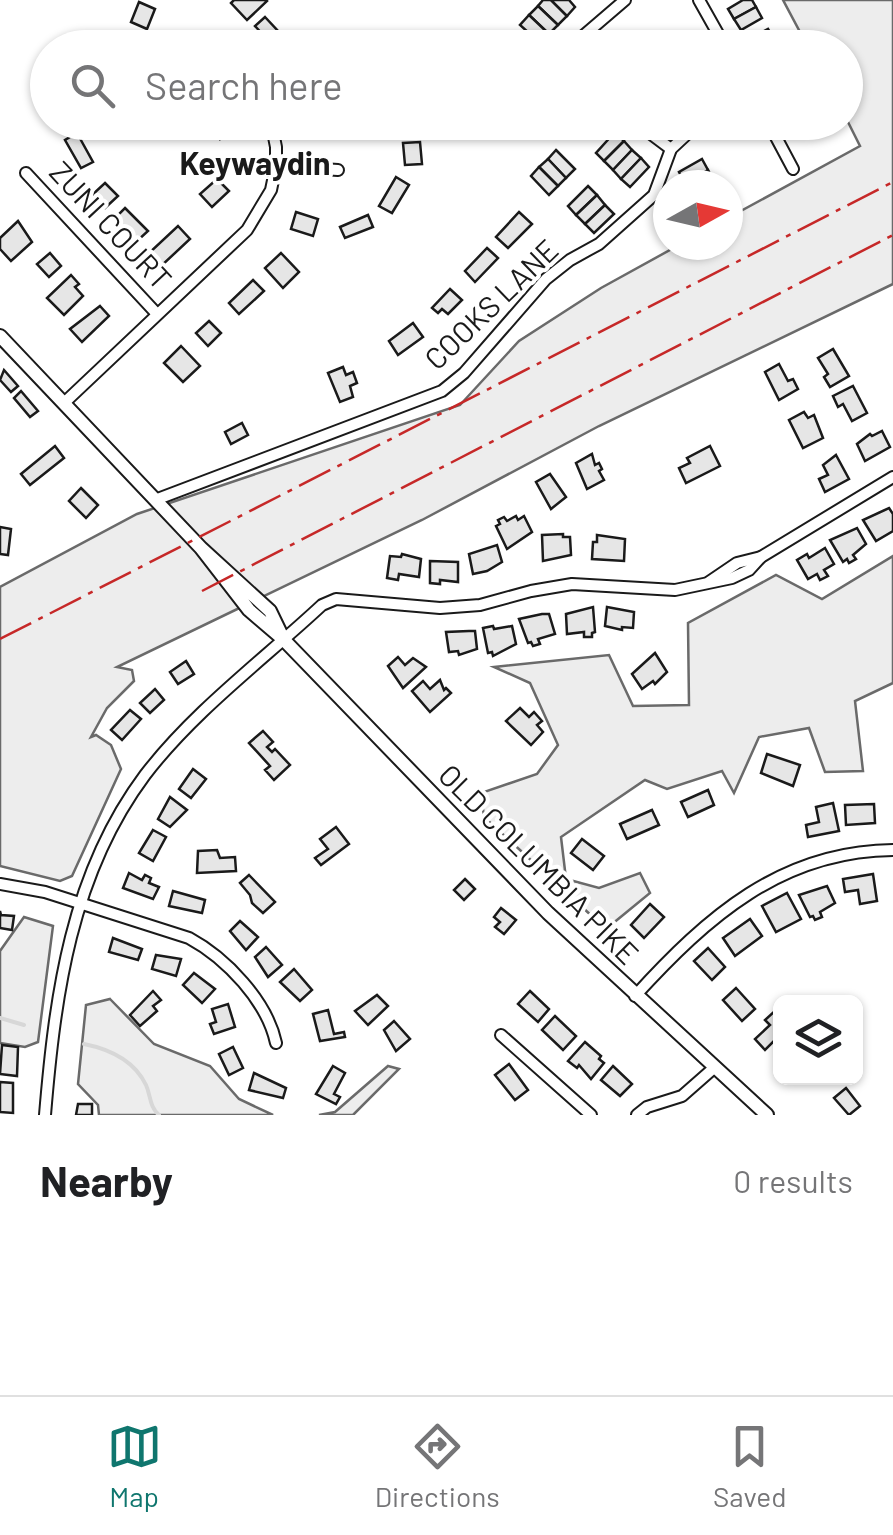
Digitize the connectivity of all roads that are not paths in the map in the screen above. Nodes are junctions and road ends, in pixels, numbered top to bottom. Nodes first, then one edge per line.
1 (625, 0) edge
2 (699, 0) edge
3 (590, 30) edge
4 (716, 30) edge
5 (273, 140) edge
6 (659, 140) edge
7 (680, 140) edge
8 (778, 140) edge
9 (670, 149) junction
10 (276, 166) junction
11 (793, 169) dead end
12 (338, 170) dead end
13 (26, 173) dead end
14 (157, 314) junction
15 (0, 336) edge
16 (64, 404) junction
17 (893, 476) edge
18 (155, 500) junction
19 (284, 640) junction
20 (893, 850) edge
21 (0, 884) edge
22 (78, 902) junction
23 (635, 996) junction
24 (501, 1034) dead end
25 (276, 1043) dead end
26 (715, 1067) junction
27 (45, 1115) edge
28 (592, 1115) edge
29 (637, 1115) edge
30 (767, 1115) edge

1 - 3 street
2 - 4 street
5 - 10 street
6 - 9 street
7 - 9 street, COOKS LANE
8 - 11 street
9 - 18 street, COOKS LANE
10 - 12 street
10 - 14 street
13 - 14 street, ZUNI COURT
14 - 16 street
15 - 16 street, OLD COLUMBIA PIKE
16 - 18 street, OLD COLUMBIA PIKE
17 - 19 street
18 - 19 street, OLD COLUMBIA PIKE
19 - 22 street
19 - 23 street, OLD COLUMBIA PIKE
20 - 23 street
21 - 22 street
22 - 25 street
22 - 27 street
23 - 26 street, OLD COLUMBIA PIKE
24 - 28 street
26 - 29 street
26 - 30 street, OLD COLUMBIA PIKE

